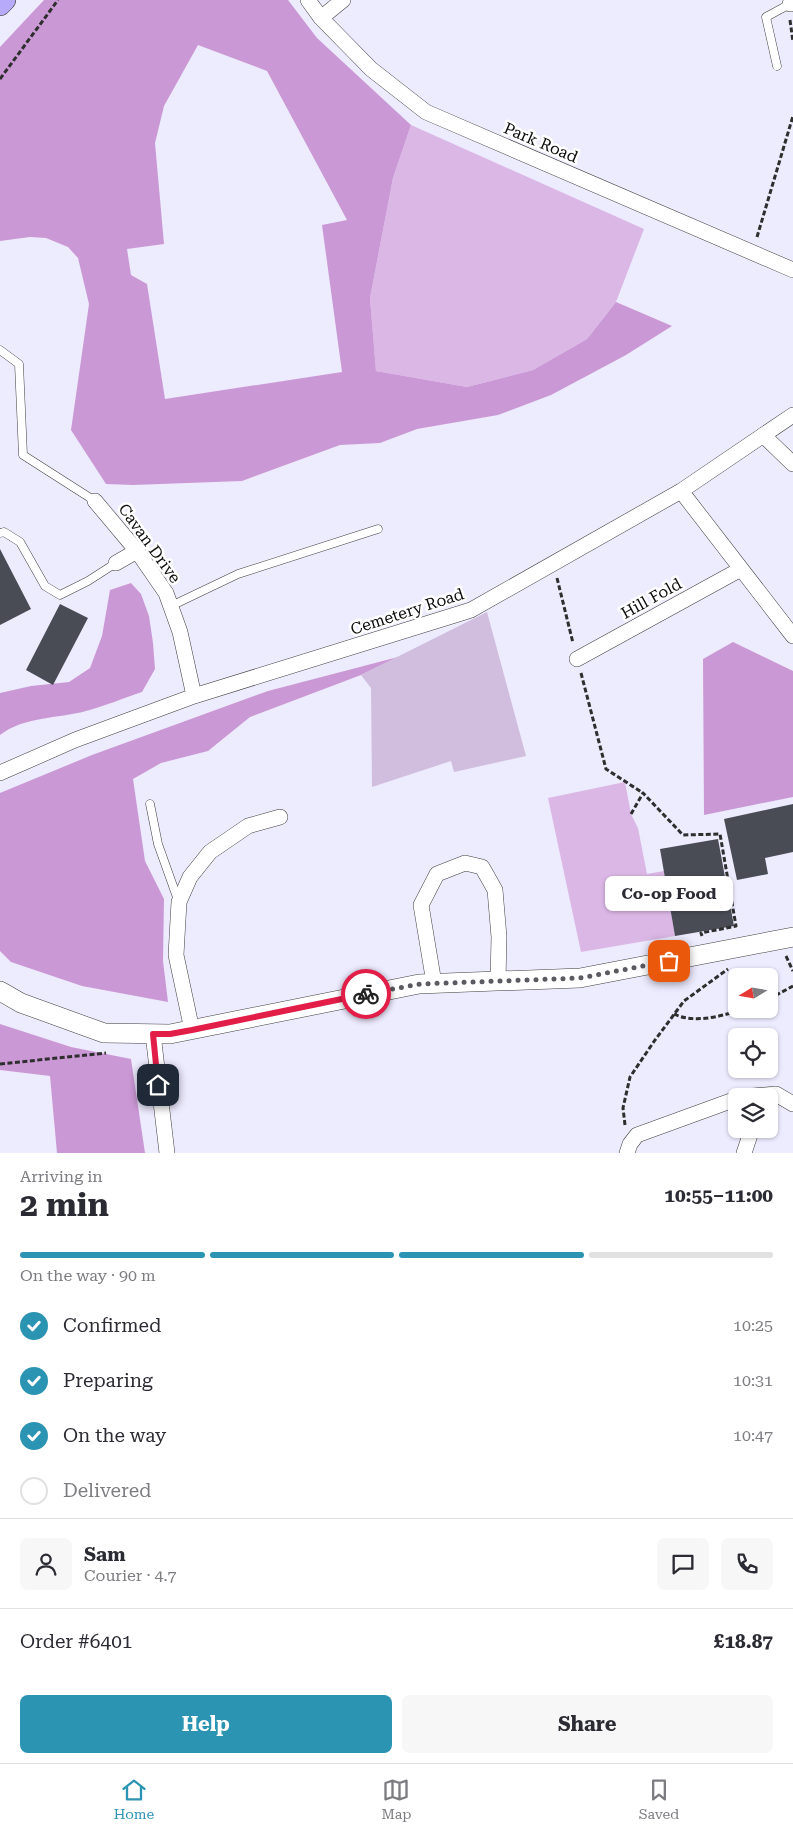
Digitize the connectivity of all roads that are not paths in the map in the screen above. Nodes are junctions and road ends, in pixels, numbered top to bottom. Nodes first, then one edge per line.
1 (4, 0) edge
2 (308, 0) edge
3 (343, 0) edge
4 (791, 3) edge
5 (0, 5) edge
6 (321, 18) junction
7 (777, 66) dead end
8 (793, 270) edge
9 (0, 350) edge
10 (793, 415) edge
11 (763, 435) junction
12 (793, 464) edge
13 (682, 491) junction
14 (95, 501) joint
15 (378, 529) dead end
16 (0, 533) edge
17 (137, 551) junction
18 (116, 563) joint
19 (741, 569) junction
20 (170, 606) junction
21 (793, 636) edge
22 (577, 659) road end
23 (194, 696) junction
24 (0, 773) edge
25 (150, 804) dead end
26 (280, 817) dead end
27 (178, 902) junction
28 (793, 937) edge
29 (498, 981) junction
30 (434, 983) junction
31 (0, 991) edge
32 (192, 1030) junction
33 (153, 1034) junction
34 (778, 1095) edge
35 (728, 1102) edge
36 (793, 1104) edge
37 (749, 1138) edge
38 (628, 1148) edge
39 (167, 1153) edge
40 (744, 1153) edge

1 - 5 main road
2 - 6 street, Park Road
3 - 6 street
4 - 7 lane
6 - 8 street, Park Road
9 - 14 lane
10 - 11 street, Cemetery Road
11 - 12 street
11 - 13 street, Cemetery Road
13 - 19 street
13 - 23 street, Cemetery Road
14 - 17 street, Cavan Drive
15 - 20 lane
16 - 18 lane
17 - 18 street
17 - 20 street, Cavan Drive
19 - 21 street
19 - 22 street, Hill Fold
20 - 23 street, Cavan Drive
23 - 24 street, Cemetery Road
25 - 27 lane
26 - 27 street
27 - 32 street
28 - 29 street
29 - 30 street
29 - 30 street
30 - 32 street
31 - 33 street
32 - 33 street
33 - 39 street
34 - 36 street
35 - 38 street
37 - 40 street

